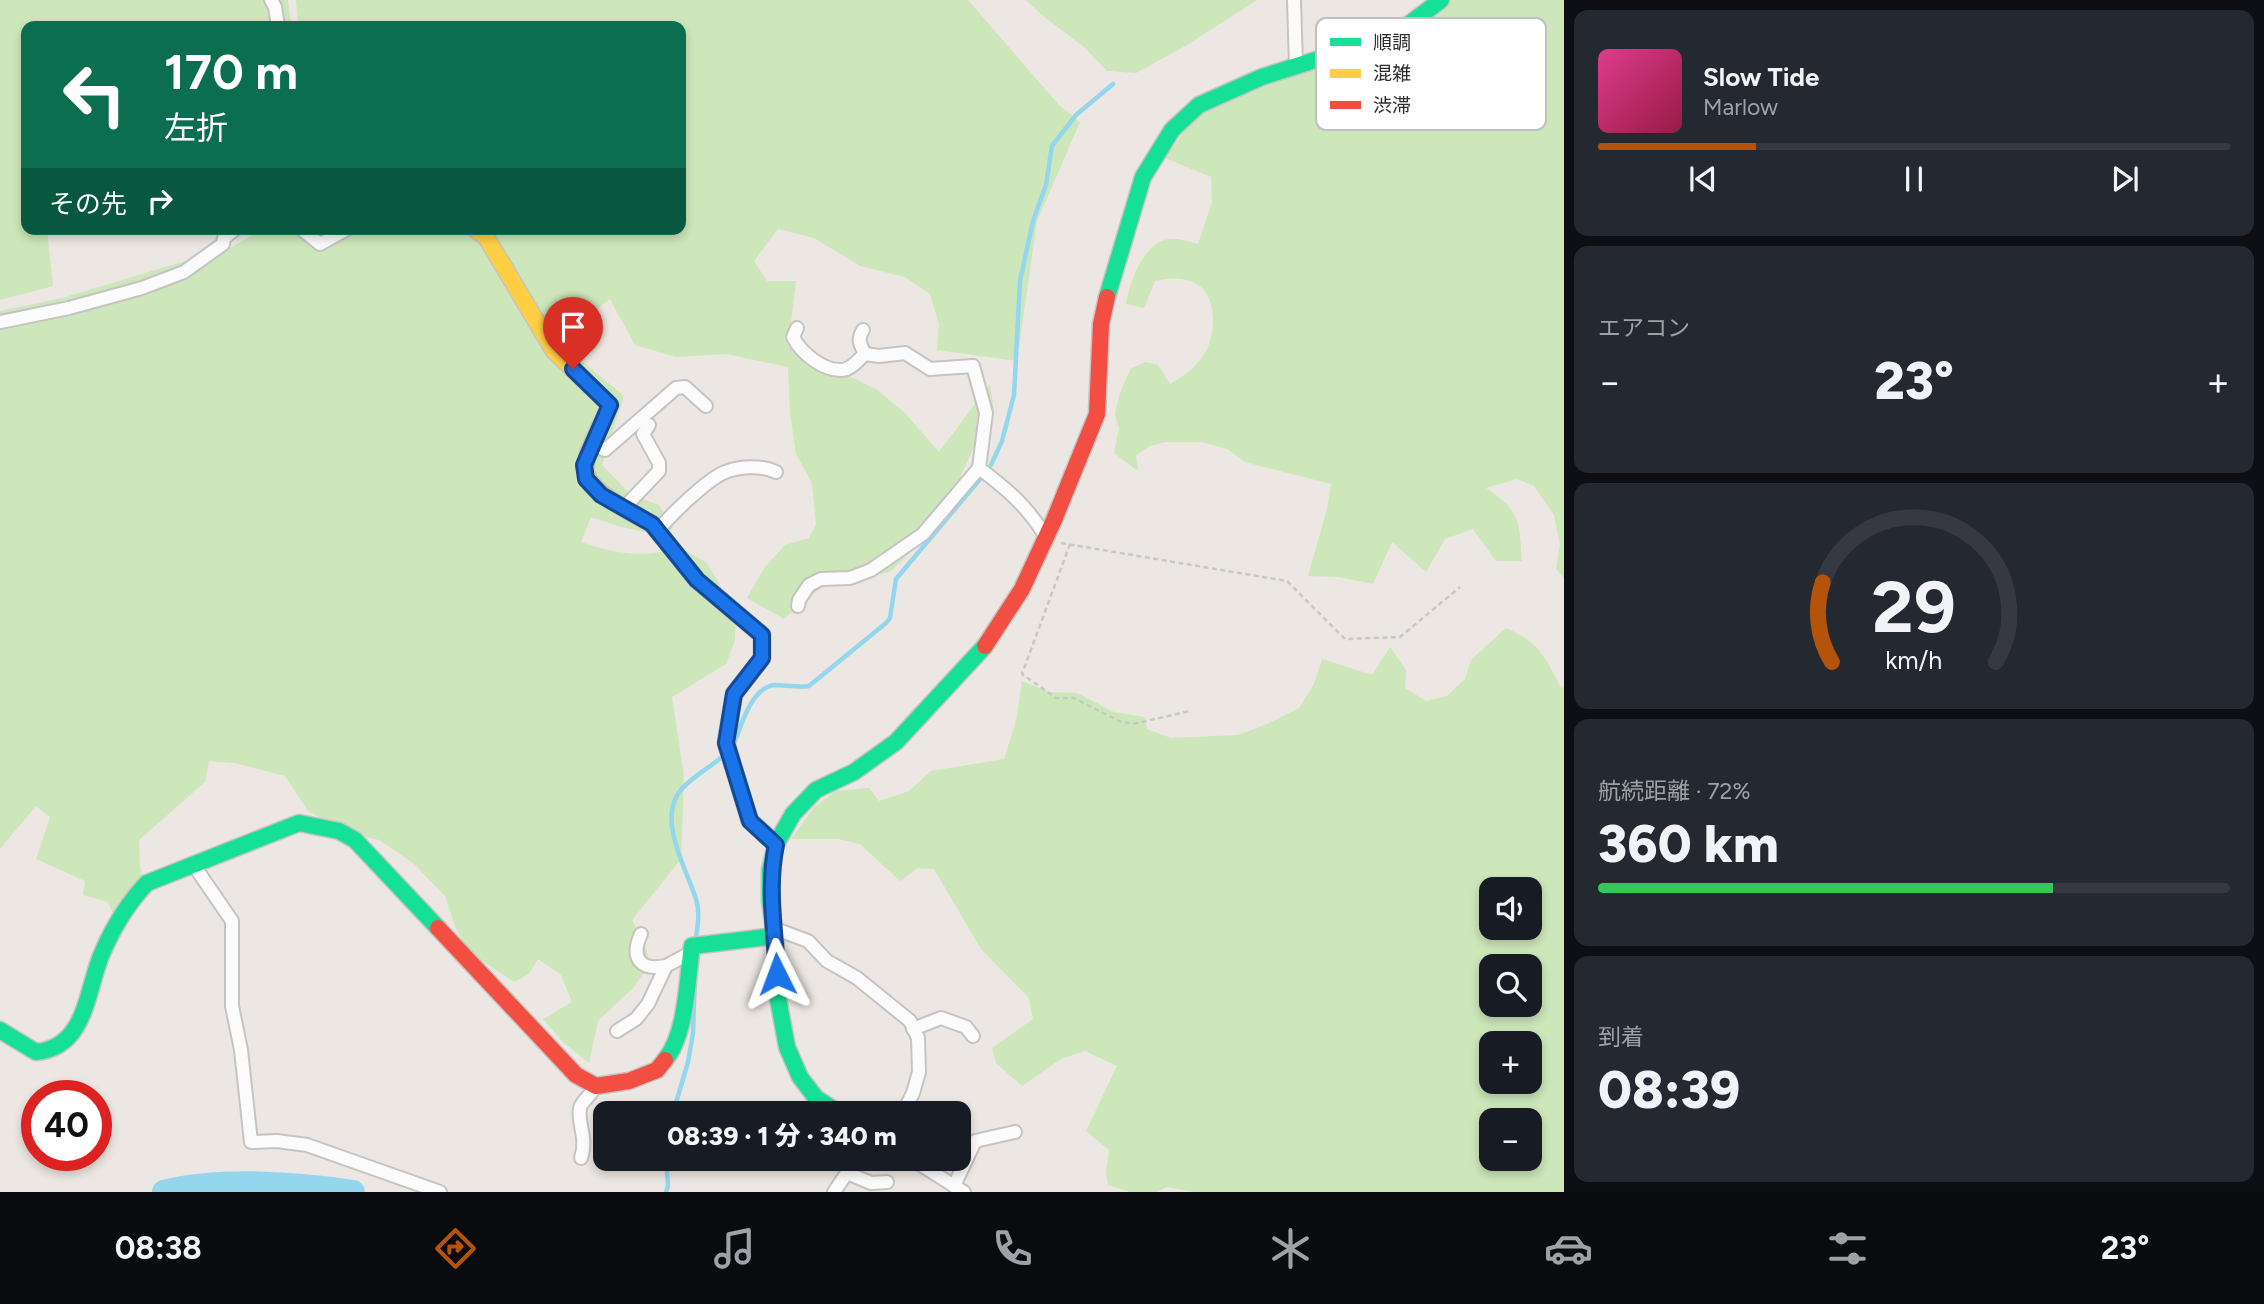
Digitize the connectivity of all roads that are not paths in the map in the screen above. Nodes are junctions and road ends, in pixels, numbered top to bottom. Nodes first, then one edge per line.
1 (271, 0) edge
2 (1294, 0) edge
3 (1441, 0) edge
4 (1417, 18) edge
5 (277, 21) edge
6 (1316, 60) edge
7 (1296, 66) junction
8 (228, 235) edge
9 (309, 235) edge
10 (336, 235) edge
11 (483, 235) edge
12 (0, 322) edge
13 (797, 328) dead end
14 (863, 330) dead end
15 (865, 354) junction
16 (706, 406) dead end
17 (649, 425) dead end
18 (593, 444) junction
19 (979, 468) junction
20 (776, 472) dead end
21 (623, 509) junction
22 (658, 531) junction
23 (1045, 539) junction
24 (798, 607) dead end
25 (776, 845) junction
26 (193, 863) junction
27 (774, 932) junction
28 (641, 934) dead end
29 (692, 952) junction
30 (666, 966) junction
31 (914, 1029) junction
32 (0, 1030) edge
33 (617, 1031) dead end
34 (973, 1036) dead end
35 (596, 1086) junction
36 (821, 1101) edge
37 (909, 1101) edge
38 (1015, 1132) dead end
39 (581, 1158) dead end
40 (931, 1171) edge
41 (847, 1173) joint
42 (887, 1182) dead end
43 (961, 1190) edge
44 (440, 1192) edge
45 (834, 1192) edge

1 - 5 street
2 - 7 street
3 - 4 street
6 - 7 street
7 - 23 street
8 - 12 street
9 - 10 street
11 - 18 street
13 - 15 street
14 - 15 street
15 - 19 street
16 - 18 street
17 - 21 street
18 - 21 street
19 - 23 street
19 - 24 street
20 - 22 street
21 - 22 street
22 - 25 street
23 - 25 street
25 - 27 street
26 - 32 street
26 - 35 street
26 - 44 street
27 - 29 street
27 - 31 street
27 - 36 street
28 - 30 street
29 - 30 street
29 - 35 street
30 - 33 street
31 - 34 street
31 - 37 street
35 - 39 street
38 - 43 street
40 - 43 street
41 - 42 street
41 - 45 street

